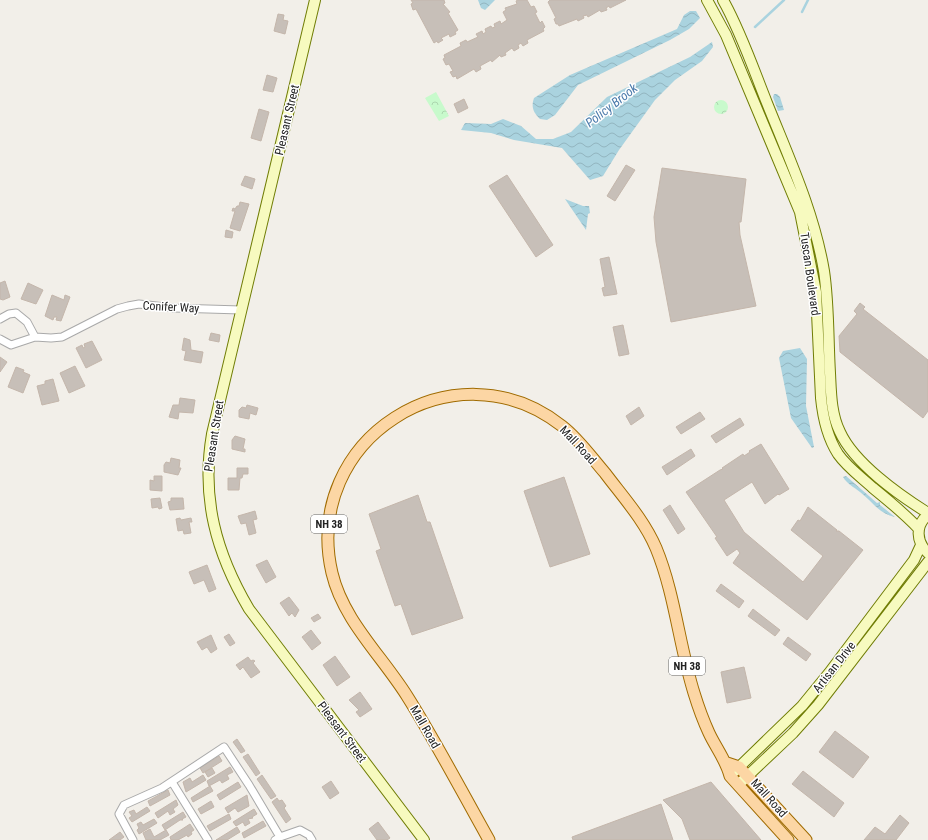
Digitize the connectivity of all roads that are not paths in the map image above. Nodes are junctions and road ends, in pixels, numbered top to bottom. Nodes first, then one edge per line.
1 (315, 0) edge
2 (707, 0) edge
3 (723, 0) edge
4 (241, 310) junction
5 (0, 319) edge
6 (35, 337) junction
7 (0, 339) edge
8 (928, 514) edge
9 (919, 529) junction
10 (921, 545) junction
11 (928, 553) edge
12 (928, 562) edge
13 (727, 763) junction
14 (739, 767) junction
15 (730, 776) junction
16 (748, 776) junction
17 (172, 782) junction
18 (738, 786) junction
19 (277, 838) edge
20 (133, 840) edge
21 (208, 840) edge
22 (312, 840) edge
23 (424, 840) edge
24 (488, 840) edge
25 (788, 840) edge
26 (806, 840) edge

1 - 4 main road, Pleasant Street
2 - 9 main road, Tuscan Boulevard
3 - 8 main road, Tuscan Boulevard
4 - 6 street, Conifer Way
4 - 23 main road, Pleasant Street
5 - 6 street
6 - 7 street, Conifer Way
8 - 9 main road
9 - 10 main road
10 - 11 main road
10 - 14 main road, Artisan Drive
12 - 16 main road, Artisan Drive
13 - 14 main road, Mall Road
13 - 15 main road, Mall Road / NH 38
13 - 24 main road, Mall Road / NH 38
14 - 15 main road, Artisan Drive
14 - 16 main road, Mall Road
15 - 18 main road, Mall Road / NH 38
16 - 18 main road, Artisan Drive
16 - 26 main road, Mall Road
17 - 19 street
17 - 20 street
17 - 21 street
18 - 25 main road, Mall Road / NH 38
19 - 22 street

